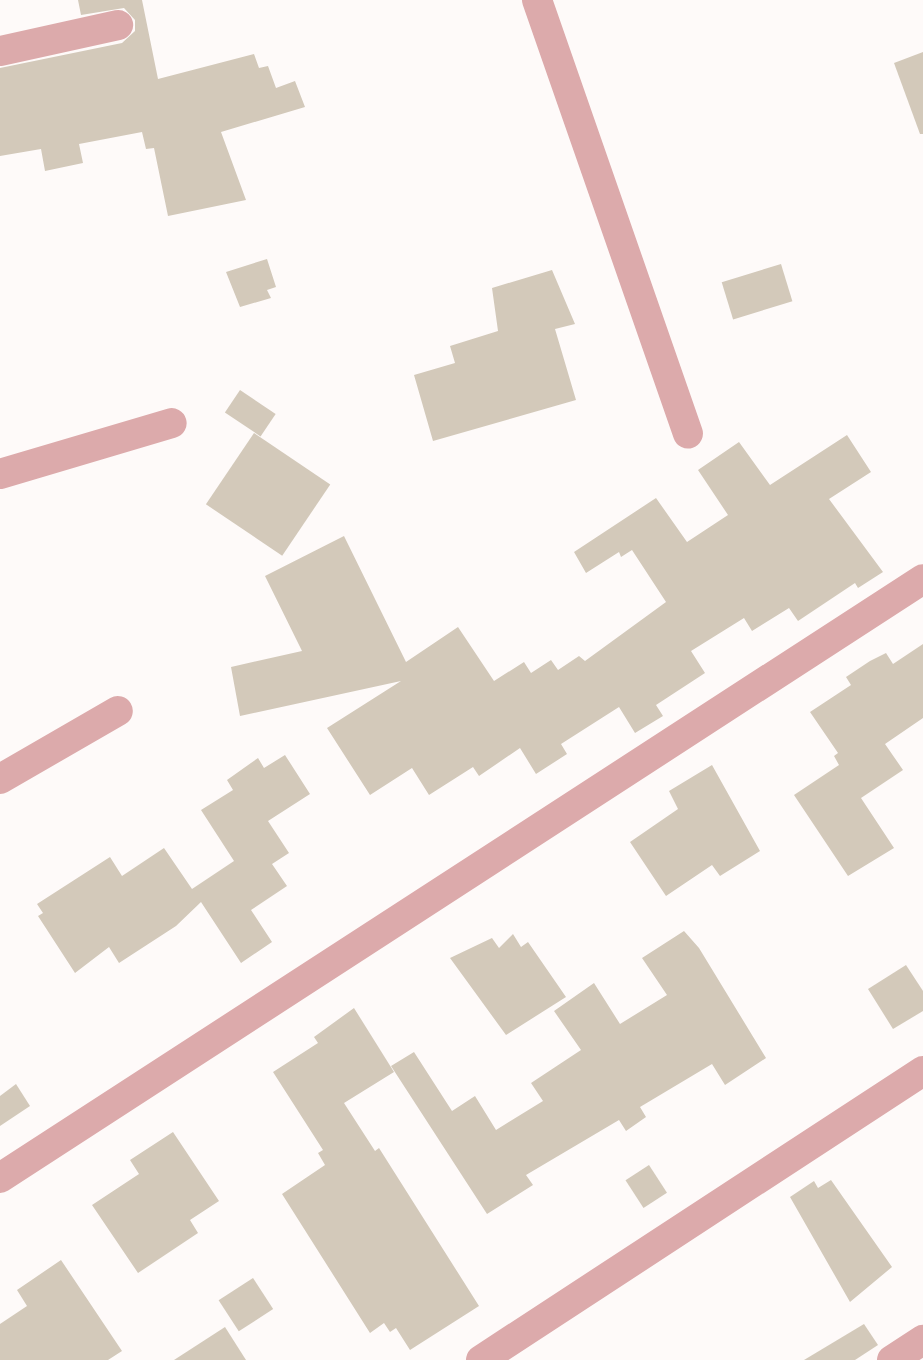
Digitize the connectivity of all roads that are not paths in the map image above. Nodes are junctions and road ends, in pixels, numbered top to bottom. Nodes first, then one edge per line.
1 (537, 0) edge
2 (118, 25) dead end
3 (0, 51) edge
4 (172, 423) dead end
5 (688, 433) dead end
6 (0, 474) edge
7 (923, 579) edge
8 (118, 711) dead end
9 (0, 779) edge
10 (923, 1071) edge
11 (0, 1178) edge
12 (923, 1340) edge
13 (481, 1360) edge
14 (892, 1360) edge

1 - 5 street
2 - 3 street
4 - 6 street
7 - 11 street
8 - 9 street
10 - 13 street
12 - 14 street

